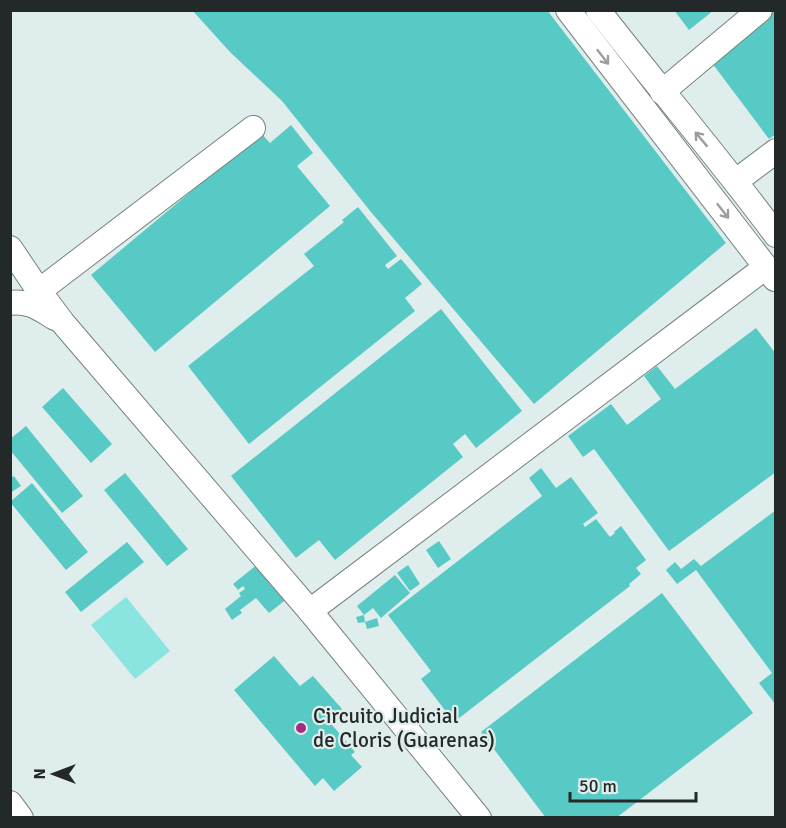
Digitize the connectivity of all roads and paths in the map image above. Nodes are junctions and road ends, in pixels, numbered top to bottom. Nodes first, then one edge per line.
1 (568, 10) edge
2 (598, 10) edge
3 (760, 10) edge
4 (662, 92) junction
5 (253, 128) dead end
6 (776, 151) edge
7 (736, 181) junction
8 (776, 236) edge
9 (10, 248) edge
10 (771, 273) edge
11 (39, 291) junction
12 (10, 303) edge
13 (63, 323) junction
14 (310, 611) junction
15 (10, 803) edge
16 (21, 817) edge
17 (479, 818) edge

1 -> 10 street
2 - 4 street
3 - 4 street
7 -> 4 street
5 - 11 street
6 - 7 street
7 - 8 street
9 - 11 street
10 - 14 street
11 - 13 street
12 - 13 street
13 - 14 street
14 - 17 street
15 - 16 street

